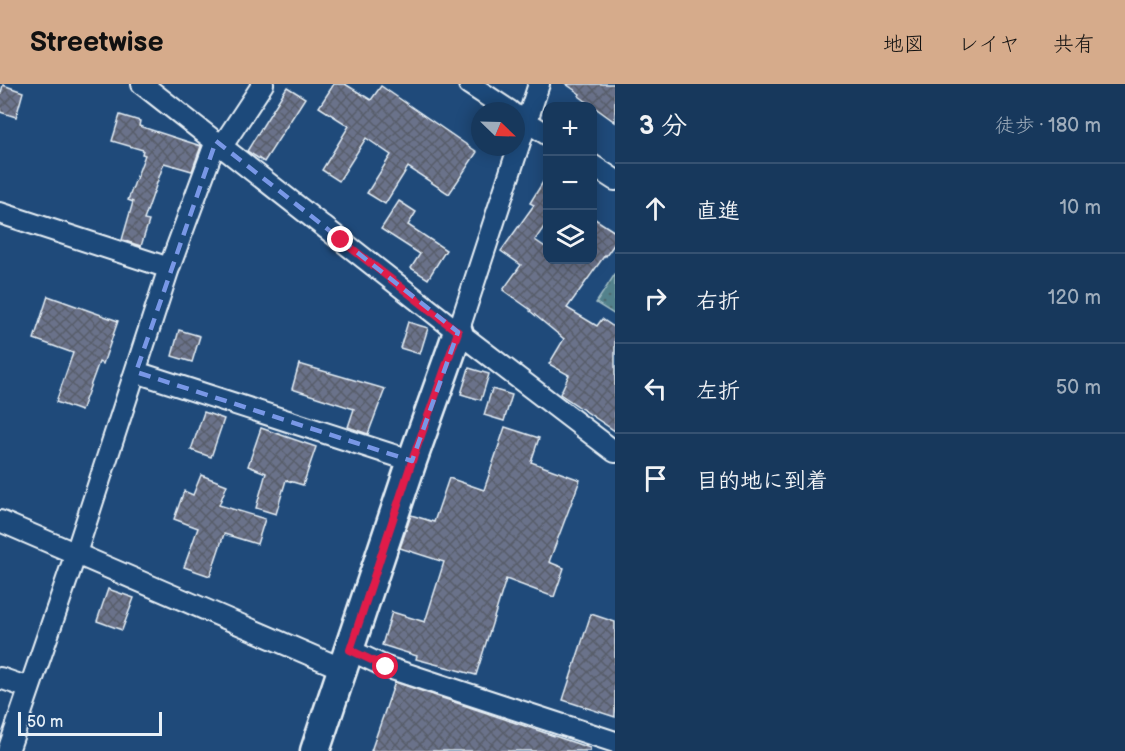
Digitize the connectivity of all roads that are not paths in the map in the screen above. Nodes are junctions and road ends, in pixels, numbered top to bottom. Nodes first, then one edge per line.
1 (142, 84) edge
2 (263, 84) edge
3 (469, 84) edge
4 (539, 84) edge
5 (497, 102) edge
6 (525, 105) edge
7 (525, 120) edge
8 (543, 132) edge
9 (219, 144) junction
10 (507, 156) edge
11 (597, 168) edge
12 (615, 180) edge
13 (0, 213) edge
14 (169, 268) junction
15 (458, 332) junction
16 (136, 372) junction
17 (615, 452) edge
18 (412, 461) junction
19 (0, 521) edge
20 (76, 553) junction
21 (346, 659) junction
22 (0, 678) edge
23 (29, 688) junction
24 (615, 742) edge
25 (8, 751) edge
26 (315, 751) edge

1 - 9 street
2 - 9 street
3 - 5 street
4 - 6 street
7 - 8 street
9 - 14 street
9 - 15 street
10 - 15 street
11 - 12 street
13 - 14 street
14 - 16 street
15 - 17 street
15 - 18 street
16 - 18 street
16 - 20 street
18 - 21 street
19 - 20 street
20 - 21 street
20 - 23 street
21 - 24 street
21 - 26 street
22 - 23 street
23 - 25 street

